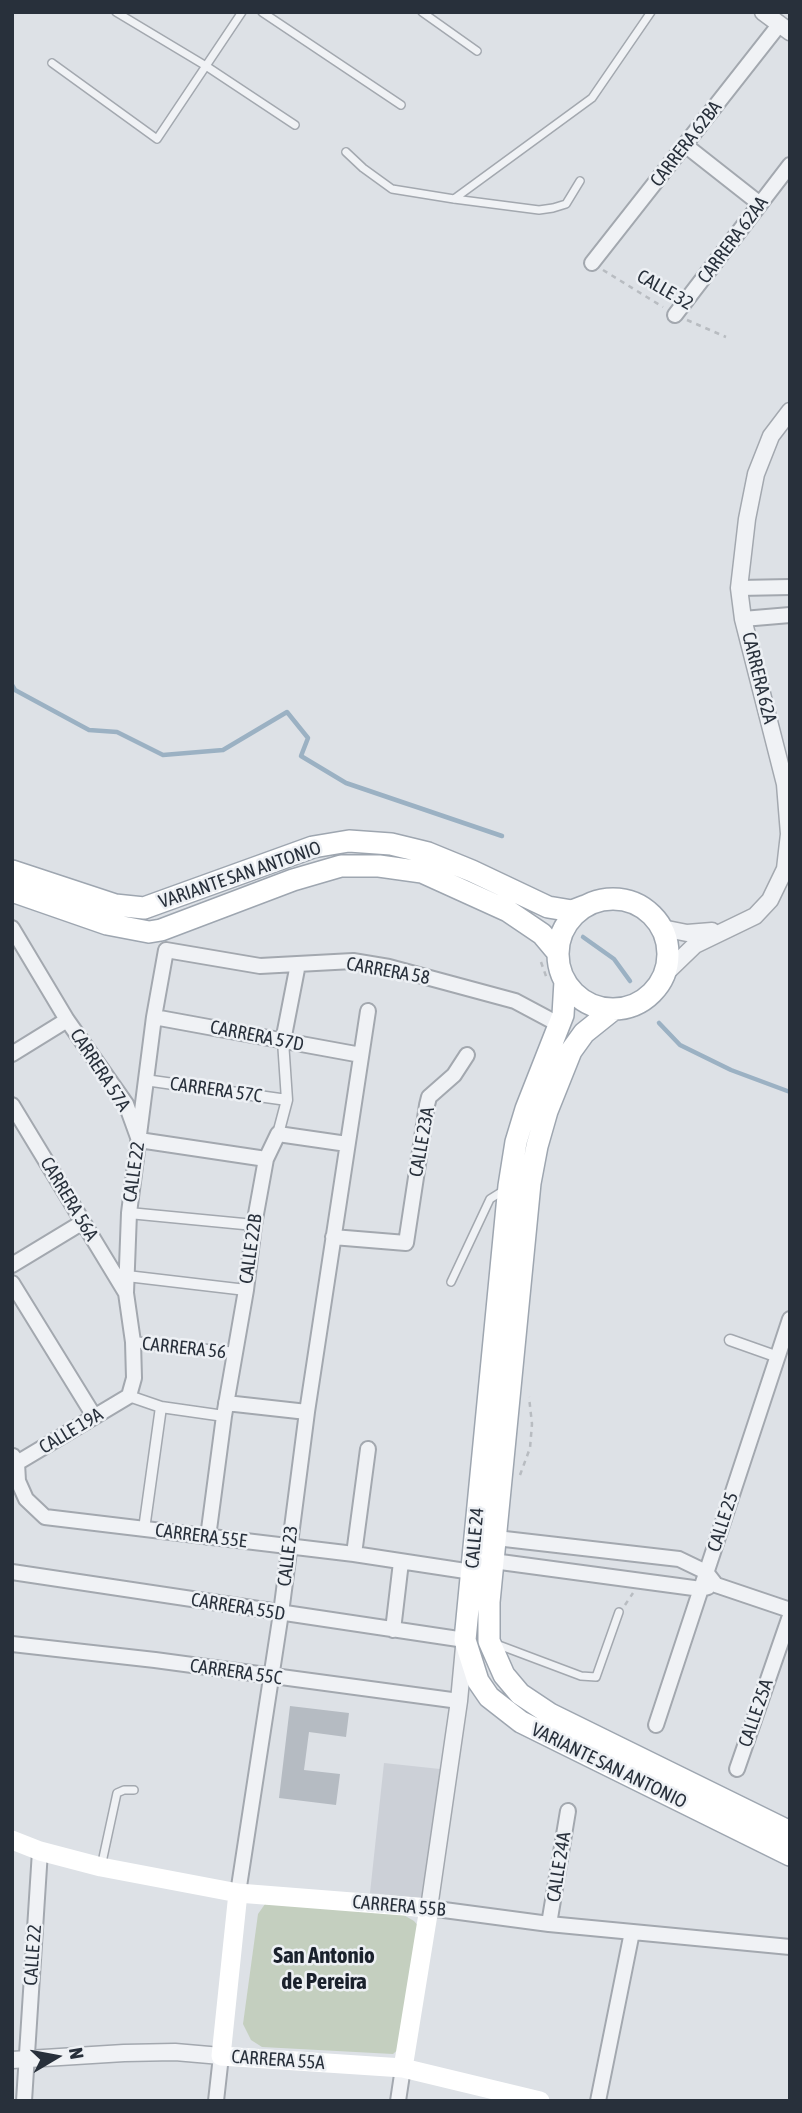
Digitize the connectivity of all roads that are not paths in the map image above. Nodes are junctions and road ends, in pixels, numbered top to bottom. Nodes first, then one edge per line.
1 (116, 12) edge
2 (242, 12) edge
3 (262, 12) edge
4 (422, 12) edge
5 (651, 12) edge
6 (763, 12) edge
7 (785, 28) edge
8 (477, 51) dead end
9 (52, 63) dead end
10 (206, 65) junction
11 (401, 105) dead end
12 (295, 125) dead end
13 (685, 145) junction
14 (346, 152) dead end
15 (790, 165) edge
16 (580, 181) dead end
17 (454, 200) junction
18 (760, 204) junction
19 (592, 263) road end
20 (675, 315) road end
21 (790, 411) edge
22 (790, 587) edge
23 (739, 588) junction
24 (790, 615) edge
25 (743, 619) junction
26 (12, 872) edge
27 (12, 891) edge
28 (585, 906) junction
29 (12, 928) edge
30 (662, 928) junction
31 (729, 929) junction
32 (166, 950) joint
33 (548, 954) junction
34 (298, 964) junction
35 (665, 974) junction
36 (557, 984) junction
37 (614, 1009) junction
38 (368, 1012) dead end
39 (154, 1017) junction
40 (67, 1020) junction
41 (560, 1024) junction
42 (284, 1041) junction
43 (12, 1054) edge
44 (361, 1055) junction
45 (467, 1055) dead end
46 (145, 1080) junction
47 (286, 1100) junction
48 (12, 1105) edge
49 (278, 1134) junction
50 (139, 1140) junction
51 (347, 1144) junction
52 (265, 1159) junction
53 (509, 1186) junction
54 (129, 1213) junction
55 (83, 1222) junction
56 (254, 1225) junction
57 (333, 1237) junction
58 (12, 1265) edge
59 (127, 1276) junction
60 (451, 1282) dead end
61 (12, 1283) edge
62 (246, 1290) junction
63 (126, 1293) junction
64 (790, 1319) edge
65 (730, 1340) dead end
66 (132, 1342) junction
67 (236, 1353) junction
68 (784, 1358) edge
69 (129, 1396) junction
70 (161, 1407) junction
71 (225, 1409) junction
72 (307, 1412) junction
73 (94, 1416) junction
74 (368, 1449) dead end
75 (14, 1461) edge
76 (144, 1529) junction
77 (208, 1537) junction
78 (496, 1538) junction
79 (289, 1547) junction
80 (354, 1554) junction
81 (493, 1561) junction
82 (401, 1562) junction
83 (12, 1572) edge
84 (472, 1572) junction
85 (706, 1573) junction
86 (708, 1587) junction
87 (790, 1610) edge
88 (619, 1612) road end
89 (281, 1613) junction
90 (790, 1616) edge
91 (393, 1630) junction
92 (465, 1640) junction
93 (489, 1641) junction
94 (12, 1644) edge
95 (270, 1677) junction
96 (489, 1697) junction
97 (459, 1701) junction
98 (656, 1725) dead end
99 (737, 1769) dead end
100 (134, 1790) dead end
101 (568, 1811) dead end
102 (790, 1832) edge
103 (12, 1840) edge
104 (40, 1851) junction
105 (790, 1855) edge
106 (101, 1867) junction
107 (238, 1893) junction
108 (429, 1908) junction
109 (550, 1924) junction
110 (632, 1932) junction
111 (790, 1947) edge
112 (221, 2056) junction
113 (19, 2060) edge
114 (402, 2068) junction
115 (24, 2101) edge
116 (216, 2101) edge
117 (398, 2101) edge
118 (540, 2101) edge
119 (598, 2101) edge

1 - 10 lane
2 - 10 lane
3 - 11 lane
4 - 8 lane
5 - 17 lane
6 - 7 street
7 - 13 street, CARRERA 62BA
9 - 10 lane
10 - 12 lane
13 - 18 street
13 - 19 street, CARRERA 62BA
14 - 17 lane
15 - 18 street, CARRERA 62AA
16 - 17 lane
18 - 20 street, CARRERA 62AA
21 - 23 street, CARRERA 62A
22 - 23 street
23 - 25 street, CARRERA 62A
24 - 25 street
25 - 31 street, CARRERA 62A
26 - 28 main road, VARIANTE SAN ANTONIO
27 - 33 main road, VARIANTE SAN ANTONIO
28 - 30 main road, VARIANTE SAN ANTONIO
28 - 33 main road
29 - 40 street, CARRERA 57A
30 - 31 street, CARRERA 62A
30 - 35 main road
31 - 35 street, CARRERA 62A
32 - 34 street, CARRERA 58
32 - 39 street, CALLE 22
33 - 36 main road
34 - 41 street, CARRERA 58
34 - 42 street, CALLE 22B
35 - 37 main road
36 - 37 main road
36 - 41 main road, CALLE 24
37 - 78 main road, CALLE 24
38 - 44 street, CALLE 23
39 - 42 street, CARRERA 57D
39 - 46 street, CALLE 22
40 - 43 street
40 - 50 street, CARRERA 57A
41 - 53 main road, CALLE 24
42 - 44 street, CARRERA 57D
42 - 47 street, CALLE 22B
44 - 51 street, CALLE 23
45 - 57 street, CALLE 23A
46 - 47 street, CARRERA 57C
46 - 50 street, CALLE 22
47 - 49 street, CALLE 22B
48 - 55 street, CARRERA 56A
49 - 51 street
49 - 52 street, CALLE 22B
50 - 52 street
50 - 54 street, CALLE 22
51 - 57 street, CALLE 23
52 - 56 street, CALLE 22B
53 - 60 lane
53 - 84 main road, CALLE 24
54 - 56 street
54 - 59 street, CALLE 22
55 - 58 street
55 - 63 street, CARRERA 56A
56 - 62 street, CALLE 22B
57 - 72 street, CALLE 23
59 - 62 street
59 - 63 street, CALLE 22
61 - 73 street
62 - 67 street, CALLE 22B
63 - 66 street, CALLE 22
64 - 68 street, CALLE 25
65 - 68 street
66 - 67 street, CARRERA 56
66 - 69 street, CALLE 22
67 - 71 street, CALLE 22B
68 - 85 street, CALLE 25
69 - 70 street
69 - 73 street, CALLE 19A
70 - 71 street
70 - 76 street
71 - 72 street
71 - 77 street, CALLE 22B
72 - 79 street, CALLE 23
73 - 75 street, CALLE 19A
74 - 80 street
75 - 76 street, CARRERA 55E
76 - 77 street, CARRERA 55E
77 - 79 street, CARRERA 55E
78 - 81 main road, CALLE 24
78 - 85 street
79 - 80 street, CARRERA 55E
79 - 89 street, CALLE 23
80 - 82 street, CARRERA 55E
81 - 86 street
81 - 93 main road, CALLE 24
82 - 84 street, CARRERA 55E
82 - 91 street
83 - 89 street, CARRERA 55D
84 - 92 main road, CALLE 24
85 - 86 street
86 - 87 street
86 - 98 street
88 - 93 lane
89 - 91 street, CARRERA 55D
89 - 95 street, CALLE 23
90 - 99 street, CALLE 25A
91 - 92 street, CARRERA 55D
92 - 96 main road, VARIANTE SAN ANTONIO
92 - 97 street, CALLE 24
93 - 102 main road, VARIANTE SAN ANTONIO
94 - 95 street, CARRERA 55C
95 - 97 street, CARRERA 55C
95 - 107 street, CALLE 23
96 - 97 street
96 - 105 main road, VARIANTE SAN ANTONIO
97 - 108 street, CALLE 24
100 - 106 lane
101 - 109 street, CALLE 24A
103 - 104 main road, CARRERA 55B
104 - 106 main road, CARRERA 55B
104 - 113 street, CALLE 22
106 - 107 main road, CARRERA 55B
107 - 108 main road, CARRERA 55B
107 - 112 main road, CALLE 23
108 - 109 street, CARRERA 55B
108 - 114 main road, CALLE 24
109 - 110 street, CARRERA 55B
110 - 111 street, CARRERA 55B
110 - 119 street
112 - 113 street, CARRERA 55A
112 - 114 main road, CARRERA 55A
112 - 116 street, CALLE 23
113 - 115 street, CALLE 22
114 - 117 street, CALLE 24
114 - 118 main road, CARRERA 55A

